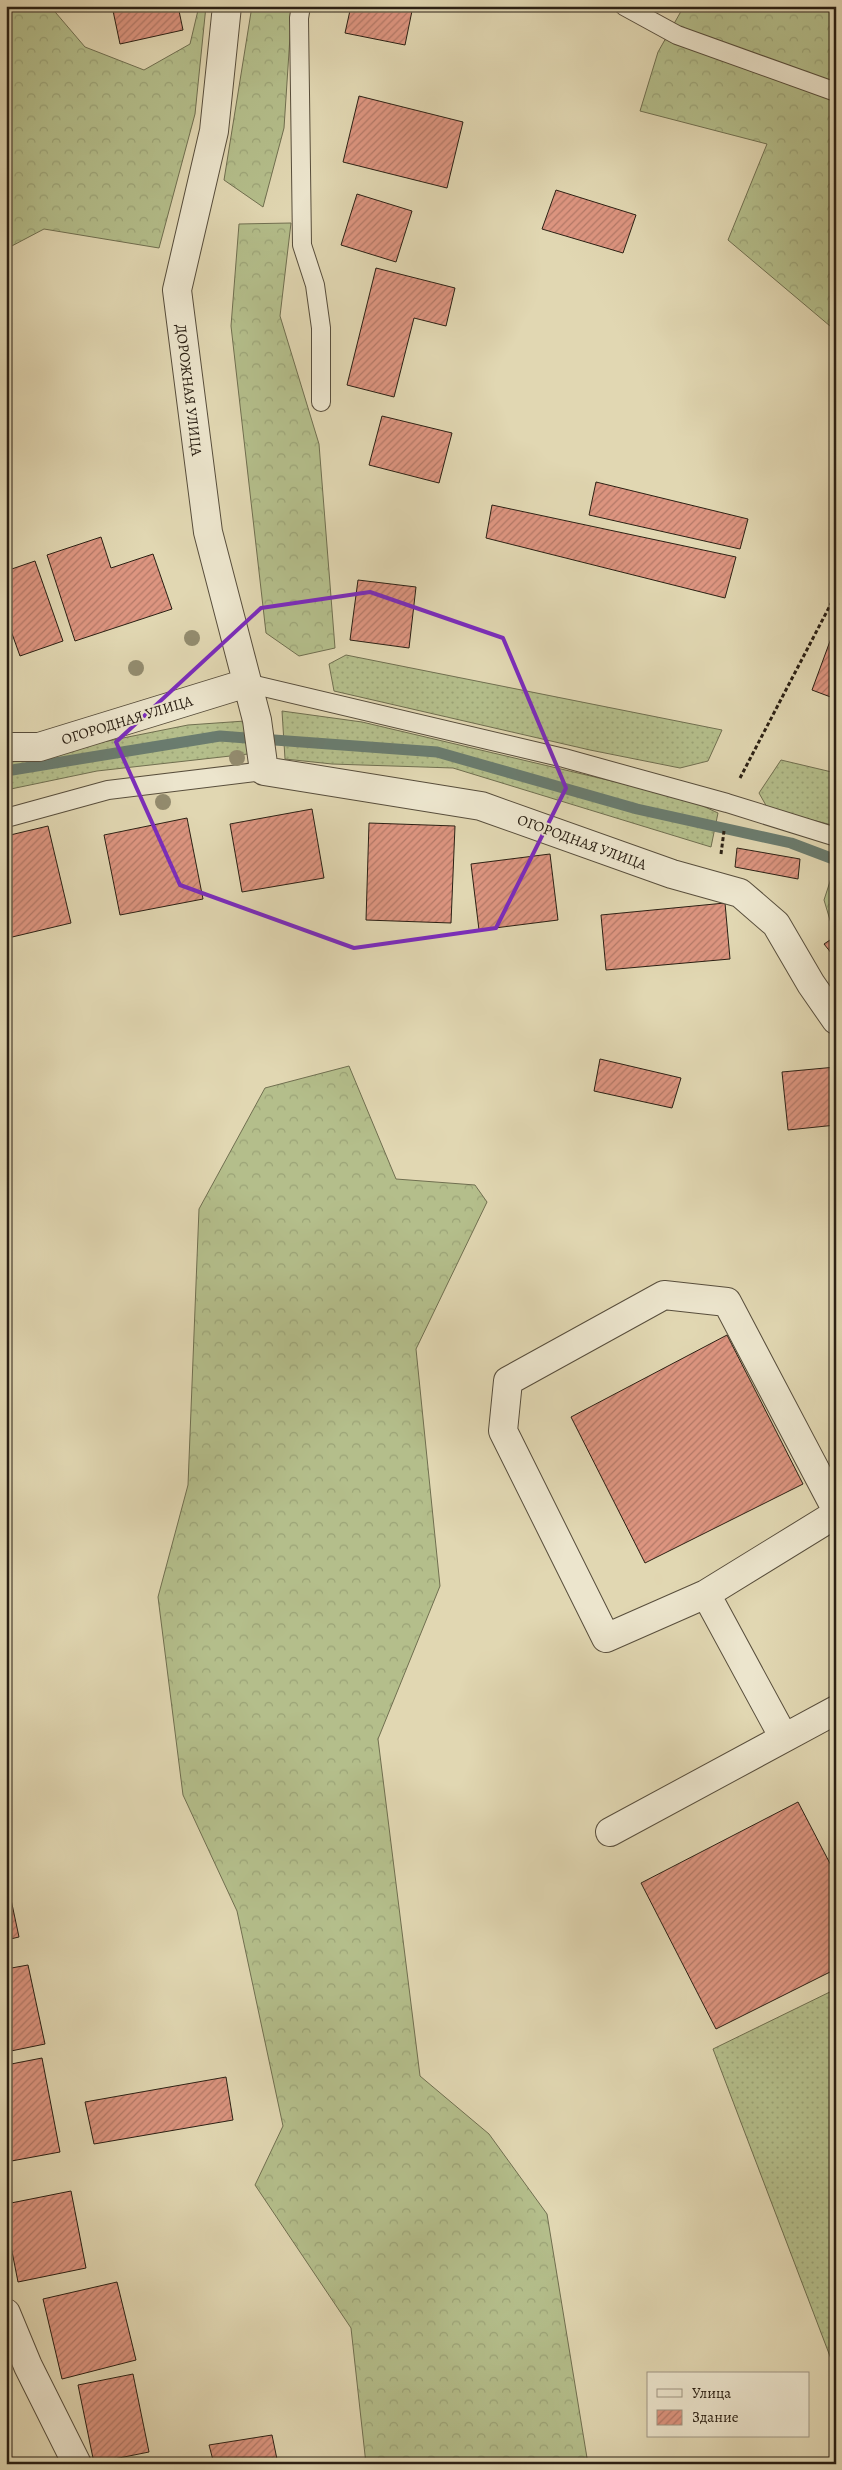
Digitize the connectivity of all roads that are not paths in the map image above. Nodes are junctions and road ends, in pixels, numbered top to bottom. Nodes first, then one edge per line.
1 (227, 6) edge
2 (301, 6) edge
3 (624, 6) edge
4 (836, 92) edge
5 (321, 402) dead end
6 (247, 683) junction
7 (6, 747) edge
8 (263, 761) junction
9 (6, 818) edge
10 (836, 837) edge
11 (836, 1020) edge
12 (836, 1509) edge
13 (836, 1514) edge
14 (706, 1594) junction
15 (836, 1710) edge
16 (784, 1738) junction
17 (610, 1832) dead end
18 (6, 2313) edge
19 (77, 2464) edge

1 - 6 street, ДОРОЖНАЯ УЛИЦА
2 - 5 lane
3 - 4 lane
6 - 7 street, ОГОРОДНАЯ УЛИЦА
6 - 8 street, ДОРОЖНАЯ УЛИЦА
6 - 10 lane
8 - 9 lane
8 - 11 street, ОГОРОДНАЯ УЛИЦА
12 - 14 street
13 - 14 street
14 - 16 street
15 - 16 street
16 - 17 street
18 - 19 street

